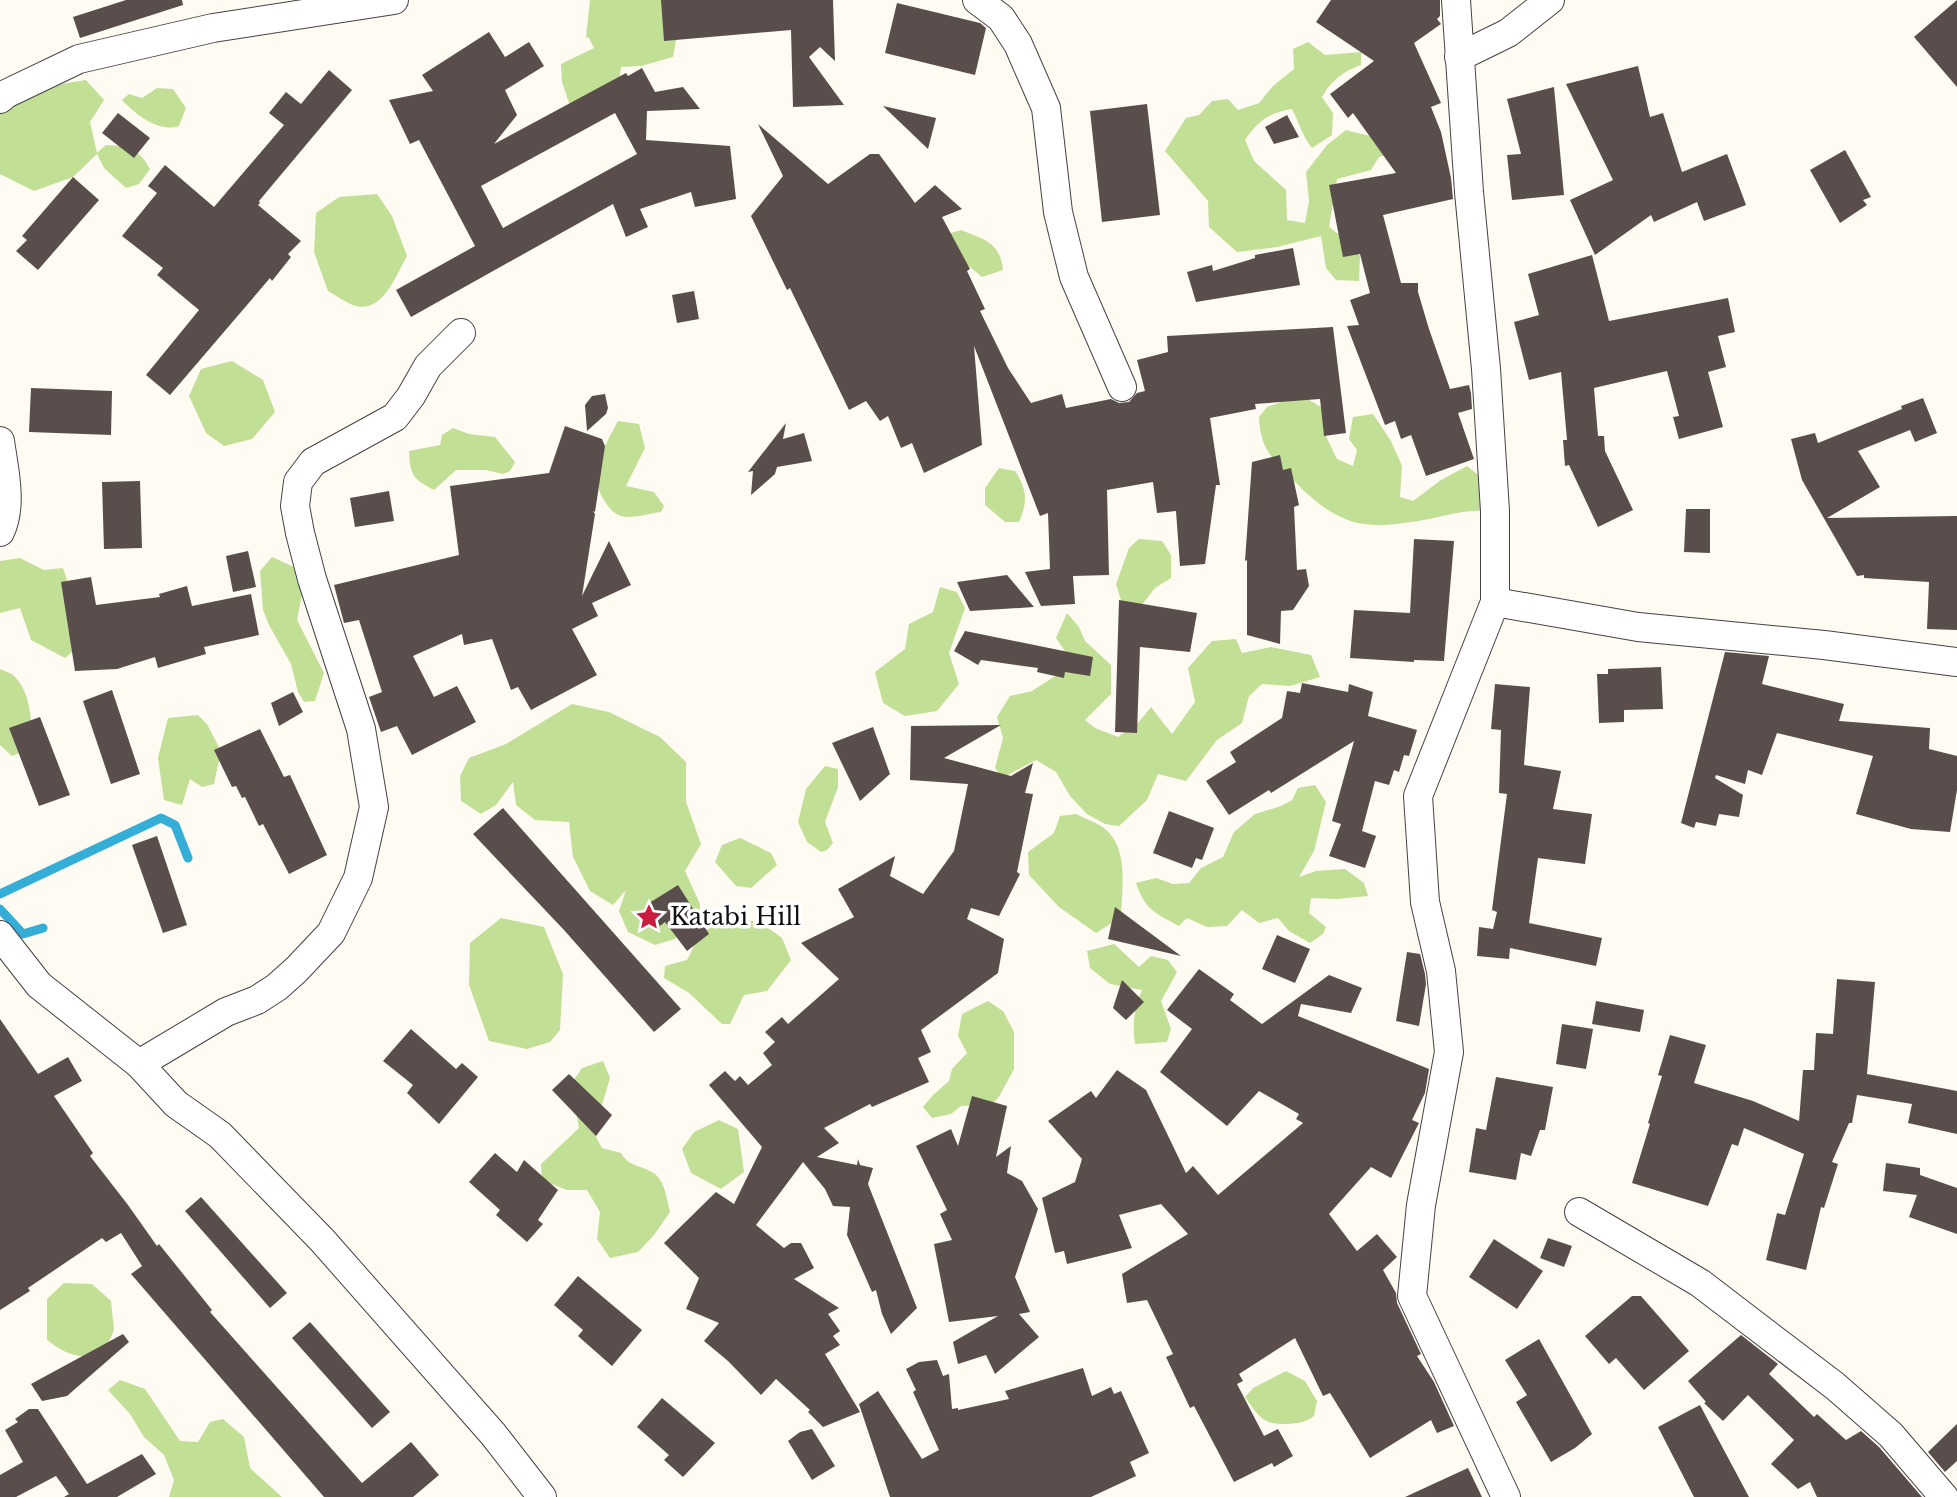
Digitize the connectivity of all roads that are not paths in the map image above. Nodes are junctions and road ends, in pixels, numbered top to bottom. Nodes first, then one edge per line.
1 (394, 0) edge
2 (977, 0) edge
3 (1456, 0) edge
4 (1550, 0) edge
5 (1459, 57) junction
6 (0, 99) edge
7 (461, 333) dead end
8 (1122, 387) dead end
9 (0, 441) edge
10 (0, 532) edge
11 (1495, 602) junction
12 (1957, 662) edge
13 (0, 935) edge
14 (139, 1064) junction
15 (1579, 1212) dead end
16 (542, 1497) edge
17 (1506, 1497) edge
18 (1944, 1497) edge

1 - 6 street
2 - 8 street
3 - 5 street
4 - 5 street
5 - 11 street
7 - 14 street
9 - 10 street
11 - 12 street
11 - 17 street
13 - 14 street
14 - 16 street
15 - 18 street

